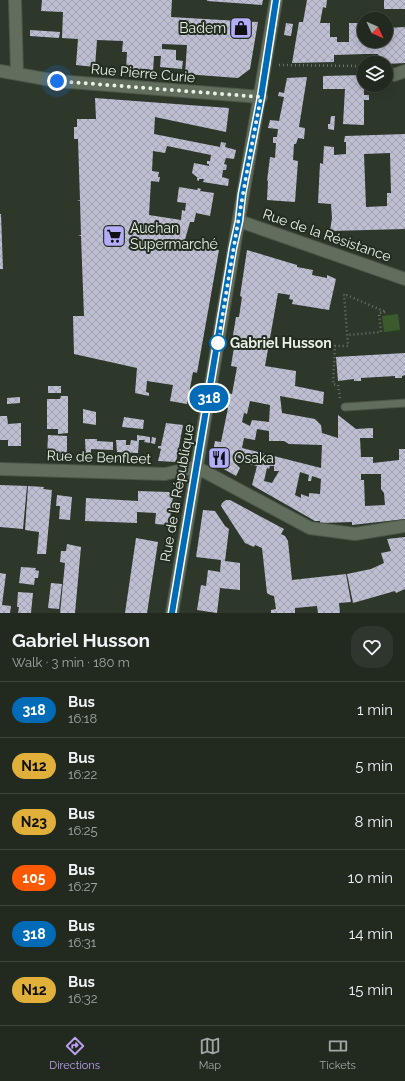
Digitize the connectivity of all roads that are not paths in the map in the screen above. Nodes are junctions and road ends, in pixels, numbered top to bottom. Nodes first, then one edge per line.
1 (15, 0) edge
2 (276, 0) edge
3 (0, 71) edge
4 (17, 73) junction
5 (261, 97) junction
6 (239, 221) junction
7 (405, 279) edge
8 (405, 403) edge
9 (345, 407) road end
10 (196, 466) junction
11 (0, 469) edge
12 (405, 526) edge
13 (172, 613) edge

1 - 4 street
2 - 5 street, Rue de la République
3 - 4 street, Rue Pierre Curie
4 - 5 street, Rue Pierre Curie
5 - 6 street, Rue de la République
6 - 7 street, Rue de la Résistance
6 - 10 street, Rue de la République
8 - 9 lane
10 - 11 street, Rue de Benfleet
10 - 12 street
10 - 13 street, Rue de la République

